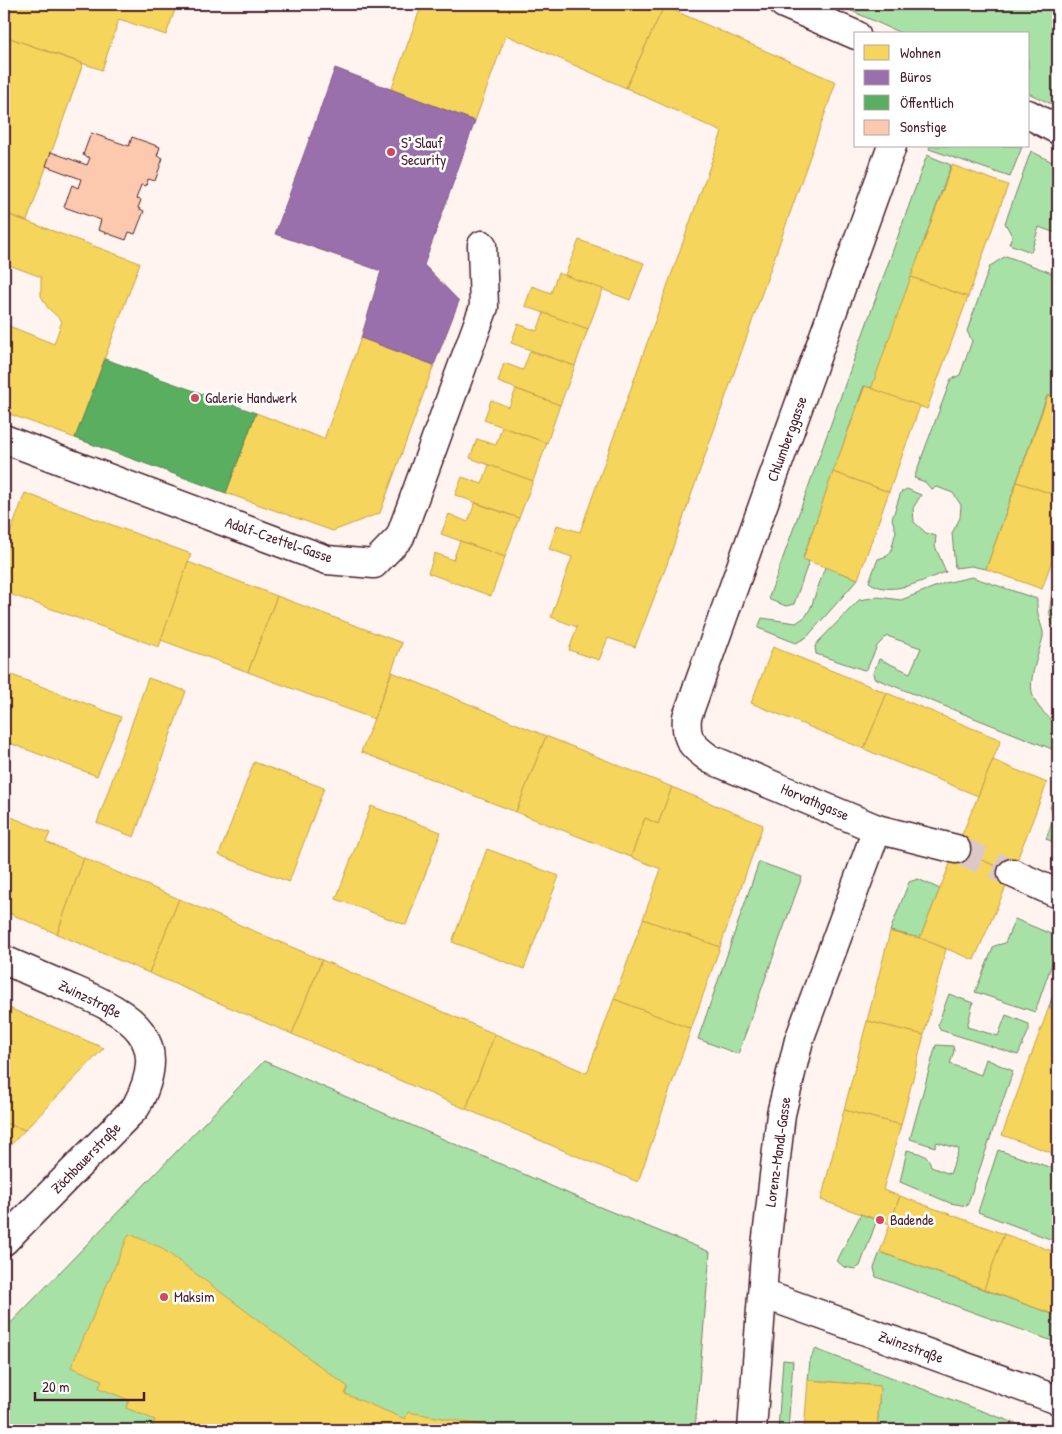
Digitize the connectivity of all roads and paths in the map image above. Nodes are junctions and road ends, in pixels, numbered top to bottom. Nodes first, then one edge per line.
1 (784, 4) edge
2 (854, 34) edge
3 (1030, 115) edge
4 (1058, 130) edge
5 (891, 148) edge
6 (482, 245) dead end
7 (4, 439) edge
8 (686, 733) joint
9 (877, 829) junction
10 (956, 849) tunnel mouth
11 (1012, 873) tunnel mouth
12 (1058, 894) edge
13 (4, 960) edge
14 (151, 1064) joint
15 (4, 1241) edge
16 (763, 1294) junction
17 (1058, 1400) edge
18 (752, 1430) edge

1 - 2 street
3 - 4 street
5 - 8 street, Chlumberggasse
6 - 7 street, Adolf-Czettel-Gasse
8 - 9 street, Horvathgasse
9 - 10 street, Horvathgasse
9 - 16 street, Lorenz-Mandl-Gasse
11 - 12 street
13 - 14 street, Zwinzstraße
14 - 15 street, Zöchbauerstraße
16 - 17 street, Zwinzstraße
16 - 18 street, Lorenz-Mandl-Gasse

